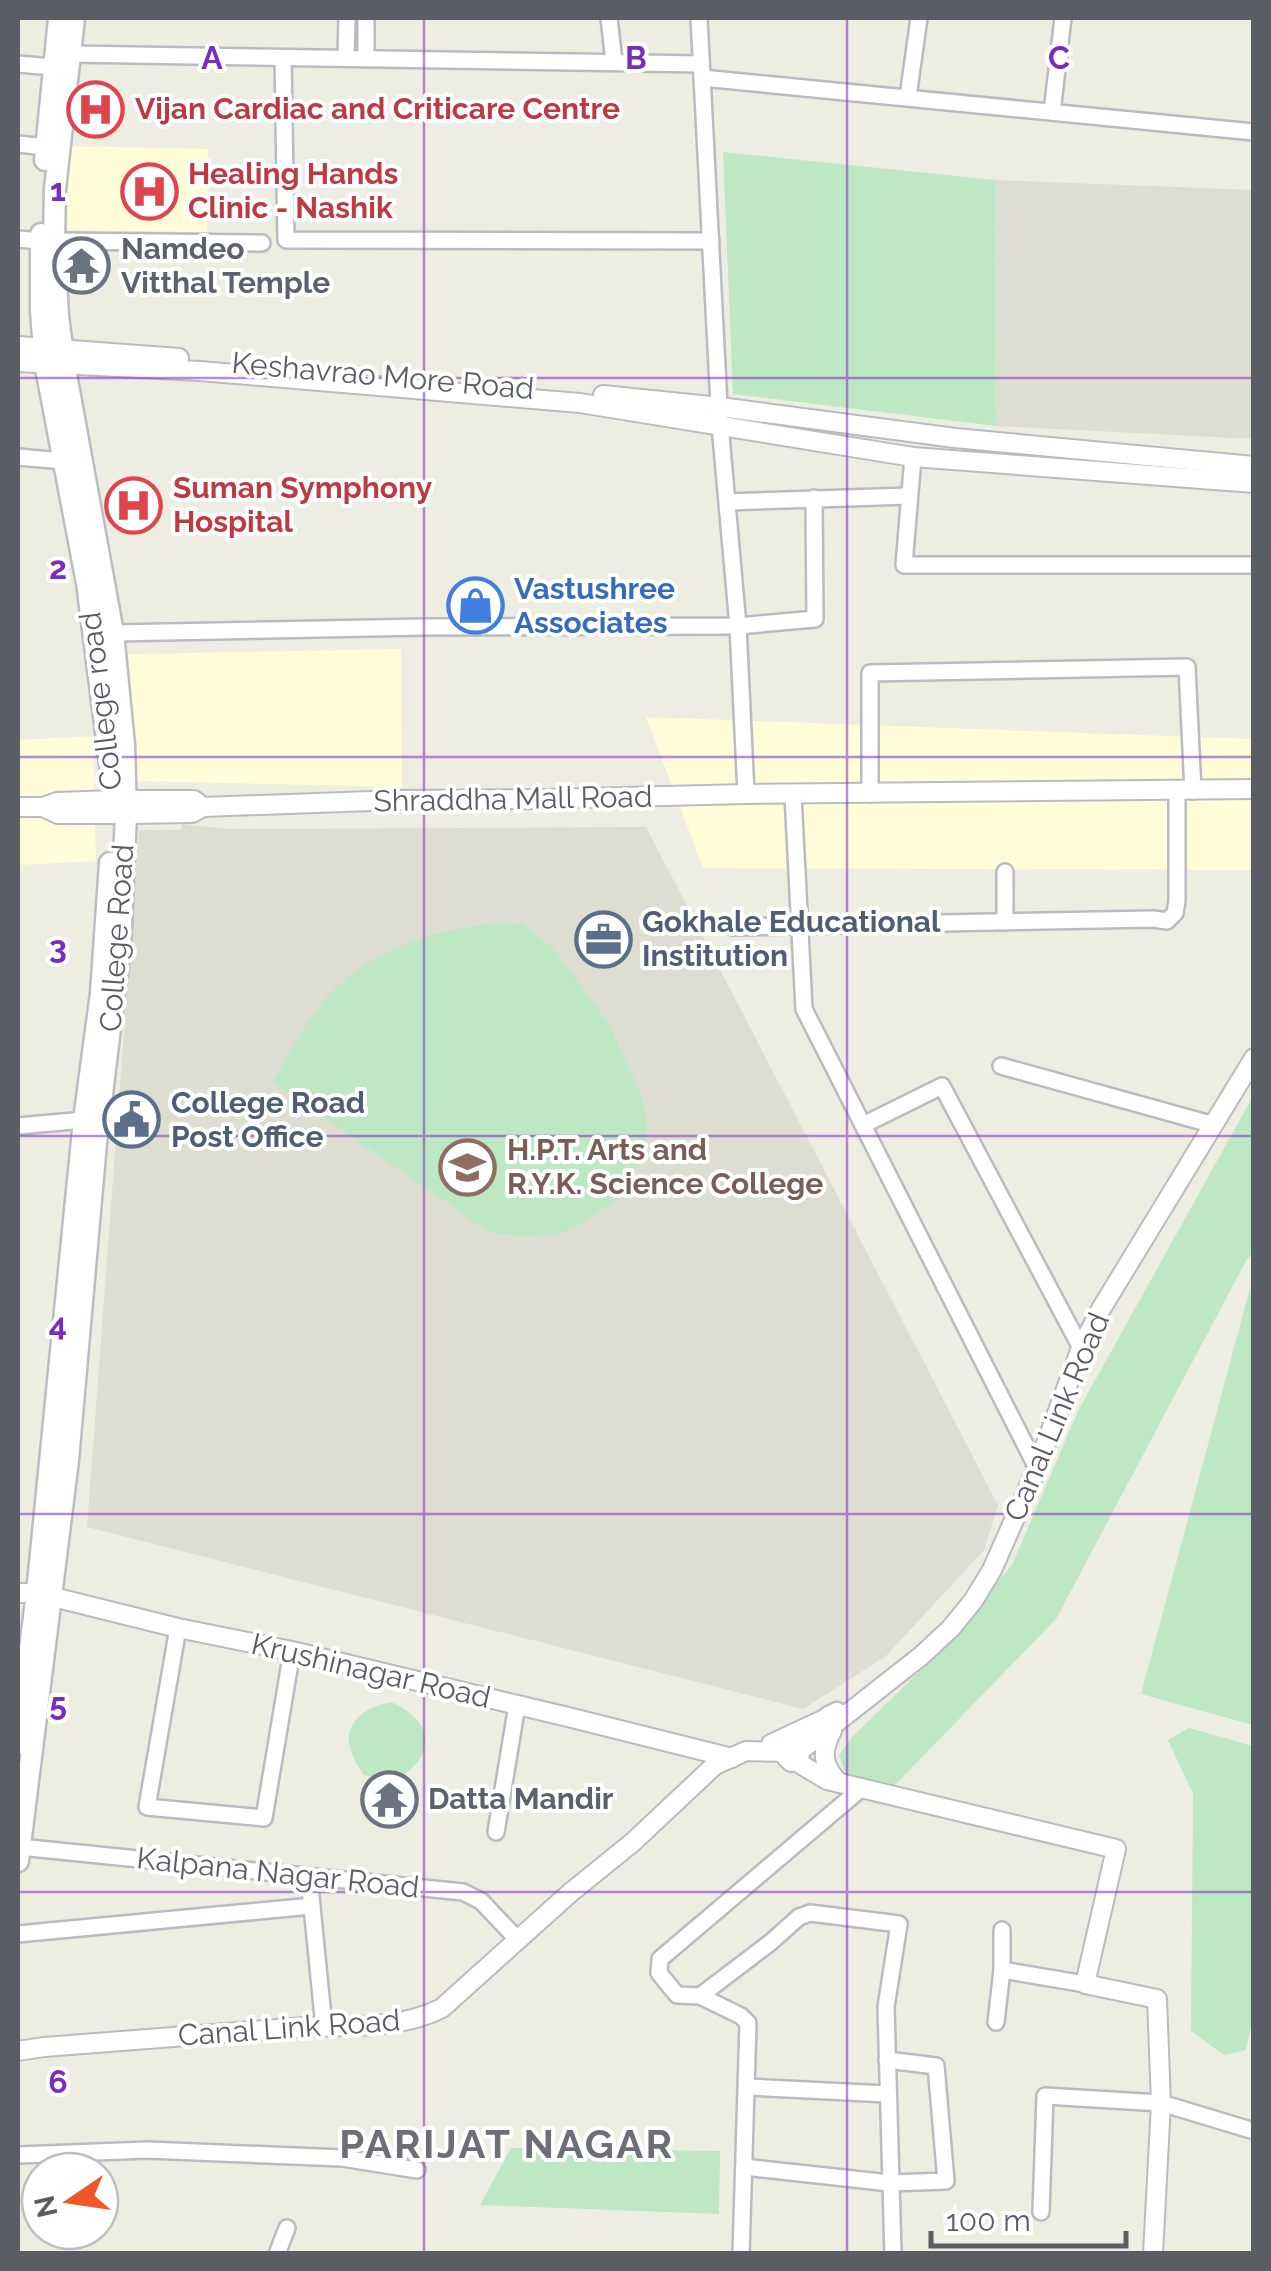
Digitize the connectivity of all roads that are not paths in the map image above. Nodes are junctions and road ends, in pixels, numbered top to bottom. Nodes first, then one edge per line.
1 (59, 18) edge
2 (74, 18) edge
3 (347, 18) edge
4 (366, 18) edge
5 (609, 18) edge
6 (699, 18) edge
7 (919, 18) edge
8 (1064, 18) edge
9 (346, 57) junction
10 (366, 57) junction
11 (283, 58) junction
12 (62, 61) junction
13 (614, 62) junction
14 (18, 64) edge
15 (702, 71) junction
16 (908, 97) junction
17 (1052, 112) junction
18 (1254, 132) edge
19 (18, 144) edge
20 (46, 146) junction
21 (18, 239) edge
22 (47, 241) junction
23 (711, 242) junction
24 (262, 243) dead end
25 (18, 346) edge
26 (54, 356) junction
27 (18, 362) edge
28 (720, 416) junction
29 (18, 457) edge
30 (913, 457) junction
31 (63, 461) junction
32 (1254, 466) edge
33 (1254, 483) edge
34 (910, 496) junction
35 (814, 498) junction
36 (727, 502) junction
37 (1254, 565) edge
38 (95, 582) junction
39 (738, 626) junction
40 (113, 633) junction
41 (1254, 789) edge
42 (1185, 791) junction
43 (746, 794) junction
44 (870, 794) junction
45 (793, 795) junction
46 (18, 807) edge
47 (119, 807) junction
48 (1005, 872) dead end
49 (1006, 922) junction
50 (800, 926) junction
51 (732, 927) dead end
52 (1254, 1058) edge
53 (1001, 1066) dead end
54 (84, 1120) junction
55 (1214, 1125) junction
56 (18, 1126) edge
57 (863, 1126) junction
58 (1081, 1348) junction
59 (1038, 1468) junction
60 (35, 1594) edge
61 (178, 1628) junction
62 (292, 1651) junction
63 (517, 1705) junction
64 (834, 1718) junction
65 (18, 1744) edge
66 (794, 1754) junction
67 (746, 1755) junction
68 (834, 1778) junction
69 (862, 1788) junction
70 (496, 1832) dead end
71 (19, 1854) edge
72 (309, 1877) junction
73 (312, 1906) junction
74 (1002, 1930) dead end
75 (18, 1934) edge
76 (516, 1939) junction
77 (1002, 1970) junction
78 (1085, 1984) junction
79 (700, 1996) junction
80 (996, 2022) dead end
81 (324, 2027) junction
82 (18, 2042) edge
83 (44, 2047) junction
84 (18, 2052) edge
85 (887, 2060) junction
86 (748, 2088) junction
87 (888, 2094) junction
88 (1161, 2103) junction
89 (1254, 2131) edge
90 (18, 2154) edge
91 (744, 2167) junction
92 (417, 2170) dead end
93 (890, 2183) junction
94 (1041, 2212) dead end
95 (287, 2228) dead end
96 (276, 2254) edge
97 (740, 2254) edge
98 (893, 2254) edge
99 (1153, 2254) edge

1 - 12 main road, College road
2 - 12 main road
3 - 9 street
4 - 10 street
5 - 13 street
6 - 15 street
7 - 16 street
8 - 17 street
9 - 10 street
9 - 11 street
10 - 13 street
11 - 12 street
11 - 23 street
12 - 14 street
12 - 20 main road, College road
12 - 22 main road
13 - 15 street
15 - 16 street
15 - 23 street
16 - 17 street
17 - 18 street
19 - 20 street
20 - 22 main road, College road
21 - 22 street
22 - 24 street
22 - 26 main road, College road
23 - 28 street
25 - 26 street
26 - 27 street
26 - 28 street, Keshavrao More Road
26 - 31 main road, College road
26 - 38 main road, College Road
28 - 30 street
28 - 32 street
28 - 36 street
29 - 31 street
30 - 33 street
30 - 34 street
31 - 38 main road, College road
34 - 35 street
34 - 37 street
35 - 36 street
35 - 39 street
36 - 39 street
38 - 40 main road, College Road
38 - 47 main road, College road
39 - 40 street
39 - 43 street
40 - 47 main road, College Road
41 - 42 street
42 - 44 street
42 - 44 street
42 - 49 street
43 - 45 street, Shraddha Mall Road
43 - 47 street, Shraddha Mall Road
44 - 45 street
45 - 50 street
46 - 47 street, Shraddha Mall Road
47 - 54 main road, College road
47 - 60 main road, College Road
48 - 49 street
49 - 50 street
50 - 51 street
50 - 57 street
52 - 55 street, Canal Link Road
53 - 55 street
54 - 56 street
54 - 60 main road, College road
55 - 58 street, Canal Link Road
57 - 58 street
57 - 59 street
58 - 59 street, Canal Link Road
59 - 64 street, Canal Link Road
60 - 61 street, Krushinagar Road
60 - 65 main road, College road
60 - 71 main road, College Road
61 - 62 street, Krushinagar Road
61 - 62 street
62 - 63 street, Krushinagar Road
63 - 67 street, Krushinagar Road
63 - 70 street
64 - 66 street
64 - 67 street, Canal Link Road
64 - 68 street
66 - 67 street
66 - 68 street
67 - 76 street, Canal Link Road
68 - 69 street
69 - 78 street
69 - 79 street
71 - 72 street, Kalpana Nagar Road
72 - 73 street
72 - 76 street, Kalpana Nagar Road
73 - 75 street
73 - 81 street
74 - 77 street
76 - 81 street, Canal Link Road
77 - 78 street
77 - 80 street
78 - 88 street
79 - 85 street
79 - 86 street
81 - 83 street, Canal Link Road
82 - 83 street, Canal Link Road
83 - 84 street, Canal Link Road
85 - 87 street
85 - 93 street
86 - 87 street
86 - 91 street
87 - 93 street
88 - 89 street
88 - 94 street
88 - 99 street
90 - 92 street
91 - 93 street
91 - 97 street
93 - 98 street
95 - 96 street

